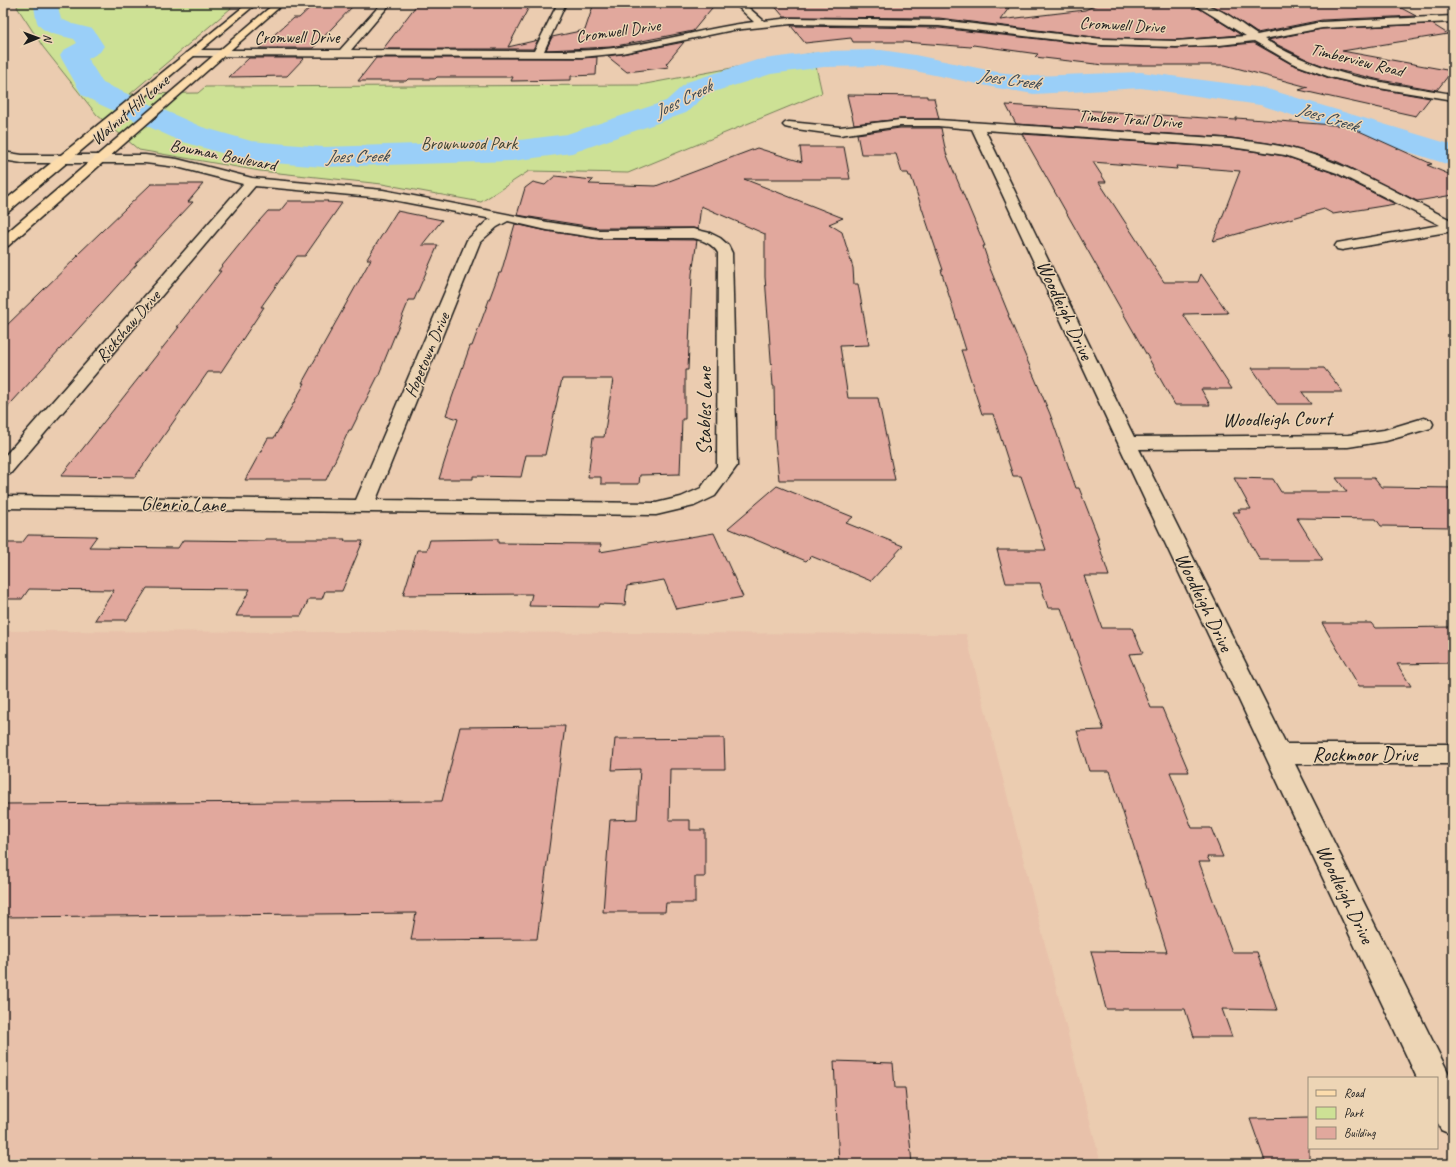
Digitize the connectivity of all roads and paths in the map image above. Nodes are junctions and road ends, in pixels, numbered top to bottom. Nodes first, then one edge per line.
1 (253, 3) edge
2 (280, 3) edge
3 (387, 3) edge
4 (562, 3) edge
5 (738, 3) edge
6 (1196, 3) edge
7 (1453, 19) edge
8 (762, 24) junction
9 (1256, 38) junction
10 (191, 53) junction
11 (222, 53) junction
12 (342, 54) junction
13 (538, 54) junction
14 (1453, 97) edge
15 (789, 125) dead end
16 (977, 126) junction
17 (3, 156) edge
18 (64, 159) junction
19 (101, 159) junction
20 (252, 182) junction
21 (3, 209) edge
22 (506, 217) junction
23 (1453, 226) edge
24 (3, 243) edge
25 (1342, 246) dead end
26 (1424, 424) dead end
27 (1127, 443) junction
28 (3, 470) edge
29 (3, 502) edge
30 (363, 506) junction
31 (1277, 754) junction
32 (1453, 754) edge
33 (1434, 1077) edge
34 (1438, 1087) edge
35 (1453, 1118) edge

1 - 10 main road, Walnut Hill Lane
2 - 11 main road, Walnut Hill Lane
3 - 12 street
4 - 13 street
5 - 8 street
6 - 9 street, Timberview Road
7 - 9 street, Cromwell Drive
8 - 9 street, Cromwell Drive
8 - 13 street, Cromwell Drive
9 - 14 street, Timberview Road
10 - 11 street, Cromwell Drive
10 - 18 main road, Walnut Hill Lane
11 - 12 street, Cromwell Drive
11 - 19 main road, Walnut Hill Lane
12 - 13 street, Cromwell Drive
15 - 16 street, Timber Trail Drive
16 - 23 street, Timber Trail Drive
16 - 27 street, Woodleigh Drive
17 - 18 street, Bowman Boulevard
18 - 19 street, Bowman Boulevard
18 - 21 main road, Walnut Hill Lane
19 - 20 street, Bowman Boulevard
19 - 24 main road, Walnut Hill Lane
20 - 22 street, Bowman Boulevard
20 - 28 street, Rickshaw Drive
22 - 30 street, Hopetown Drive
22 - 30 street, Stables Lane
23 - 25 street
26 - 27 street, Woodleigh Court
27 - 31 street, Woodleigh Drive
29 - 30 street, Glenrio Lane
31 - 32 street, Rockmoor Drive
31 - 33 street, Woodleigh Drive
34 - 35 street

